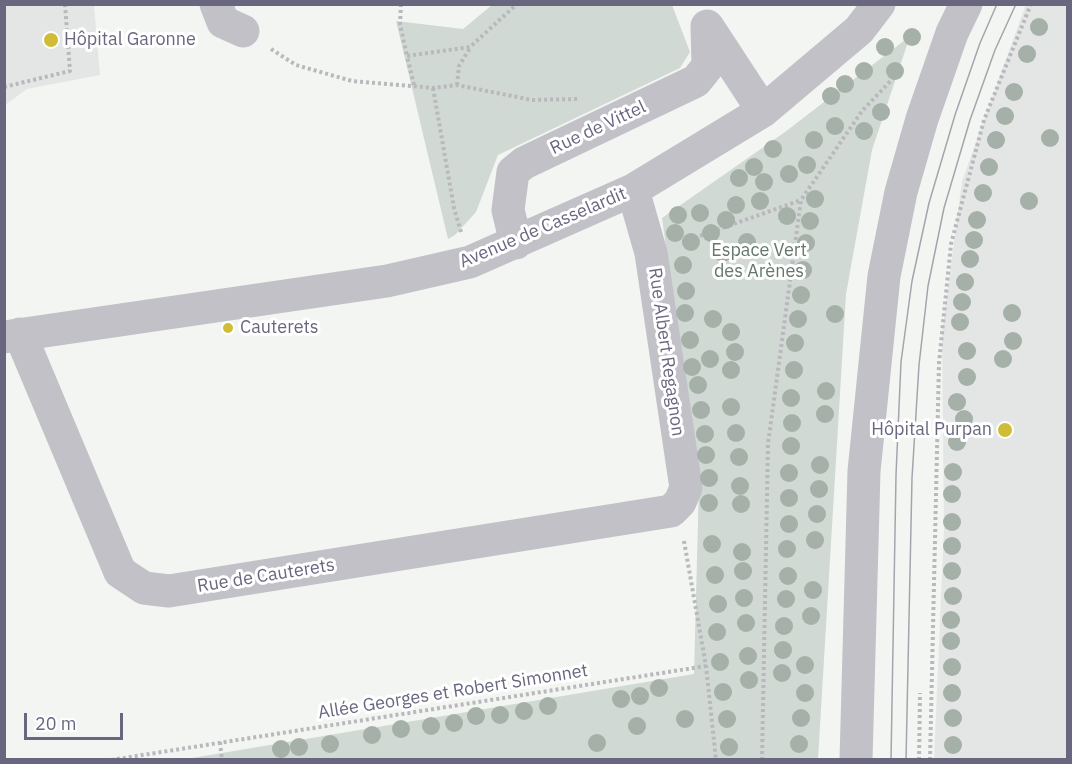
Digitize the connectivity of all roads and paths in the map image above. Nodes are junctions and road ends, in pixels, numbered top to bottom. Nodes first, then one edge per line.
1 (65, 4) edge
2 (216, 4) edge
3 (401, 4) edge
4 (518, 4) edge
5 (879, 4) edge
6 (966, 4) edge
7 (1031, 4) edge
8 (703, 15) edge
9 (243, 31) joint
10 (470, 47) junction
11 (407, 56) junction
12 (905, 66) dead end
13 (414, 85) junction
14 (457, 85) junction
15 (4, 87) edge
16 (433, 88) junction
17 (586, 99) dead end
18 (763, 111) junction
19 (633, 190) junction
20 (801, 200) junction
21 (516, 243) junction
22 (651, 253) junction
23 (470, 261) junction
24 (12, 335) edge
25 (671, 511) junction
26 (706, 666) junction
27 (920, 693) dead end
28 (220, 742) junction
29 (111, 759) edge
30 (222, 759) edge
31 (716, 759) edge
32 (762, 759) edge
33 (856, 759) edge
34 (919, 759) edge
35 (930, 759) edge

1 - 15 path
2 - 9 street
3 - 11 path
4 - 10 path
5 - 18 street, Avenue de Casselardit
6 - 33 street
7 - 35 path
8 - 18 street, Rue de Vittel
8 - 21 street, Rue de Vittel
9 - 13 path
10 - 11 path
10 - 14 path
11 - 13 path
12 - 20 path
13 - 16 path
14 - 16 path
14 - 17 path
16 - 23 path
18 - 19 street, Avenue de Casselardit
19 - 21 street, Avenue de Casselardit
19 - 22 street, Rue Albert Regagnon
20 - 22 path
20 - 32 path
21 - 23 street, Avenue de Casselardit
22 - 25 street, Rue Albert Regagnon
23 - 24 street, Avenue de Casselardit
24 - 25 street, Rue de Cauterets
25 - 26 path
26 - 28 path, Allée Georges et Robert Simonnet
26 - 31 path
27 - 34 path
28 - 29 path, Allée Georges et Robert Simonnet
28 - 30 path

